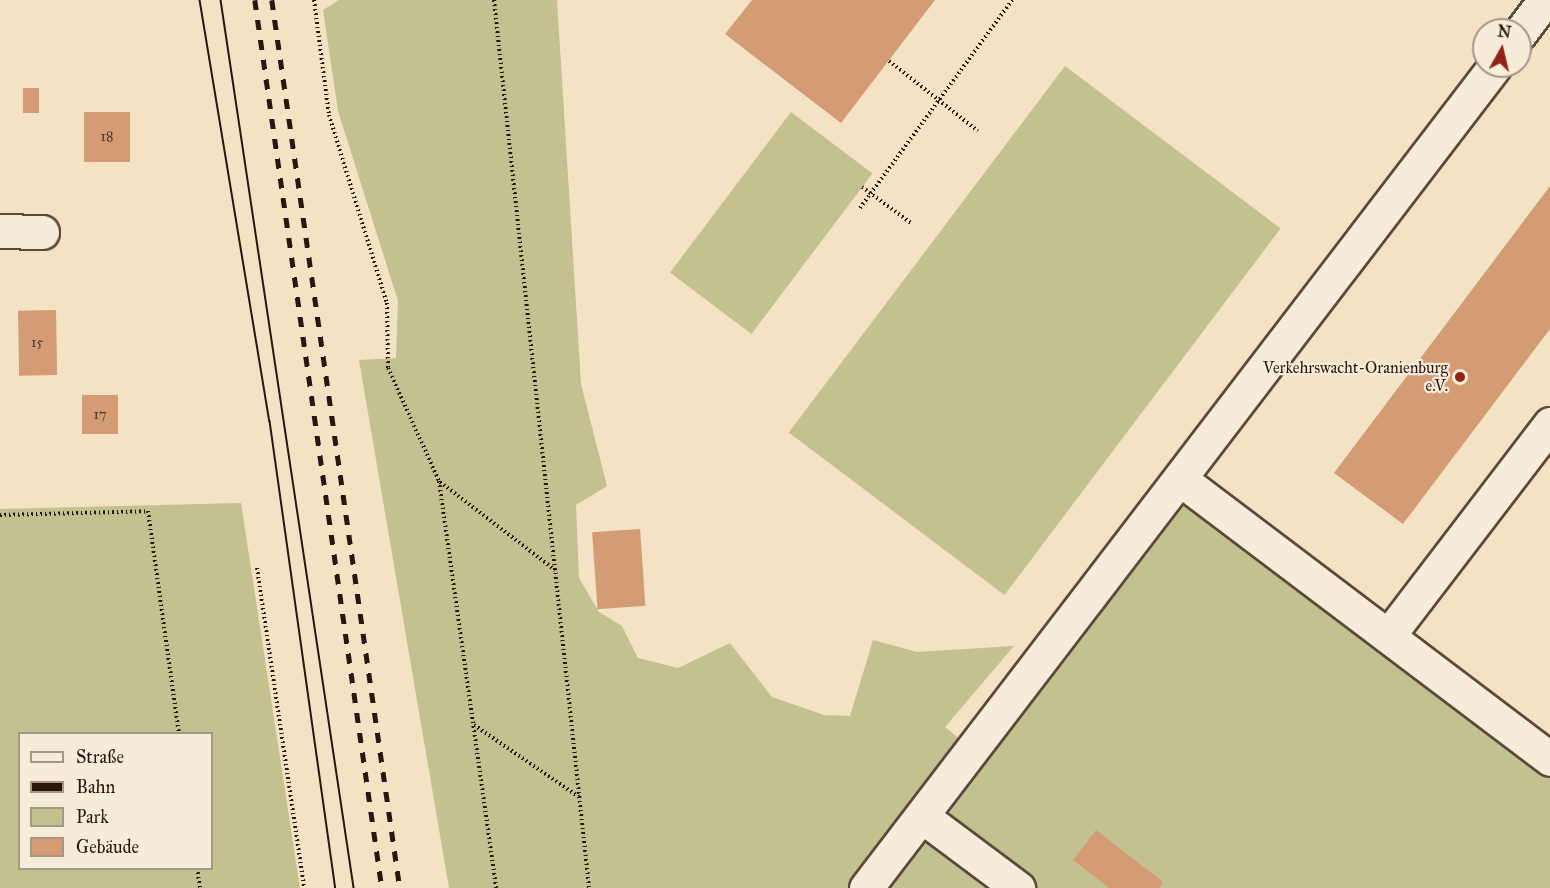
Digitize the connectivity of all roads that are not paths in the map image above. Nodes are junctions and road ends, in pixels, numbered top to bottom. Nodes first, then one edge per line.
1 (1545, 0) edge
2 (1531, 18) edge
3 (1486, 78) edge
4 (0, 231) edge
5 (42, 232) dead end
6 (1550, 424) edge
7 (1180, 479) junction
8 (1388, 636) junction
9 (1550, 759) edge
10 (923, 817) dead end
11 (867, 888) edge
12 (1018, 888) edge

1 - 2 street
3 - 7 street
4 - 5 street
6 - 8 street
7 - 8 street
7 - 11 street
8 - 9 street
10 - 12 street

